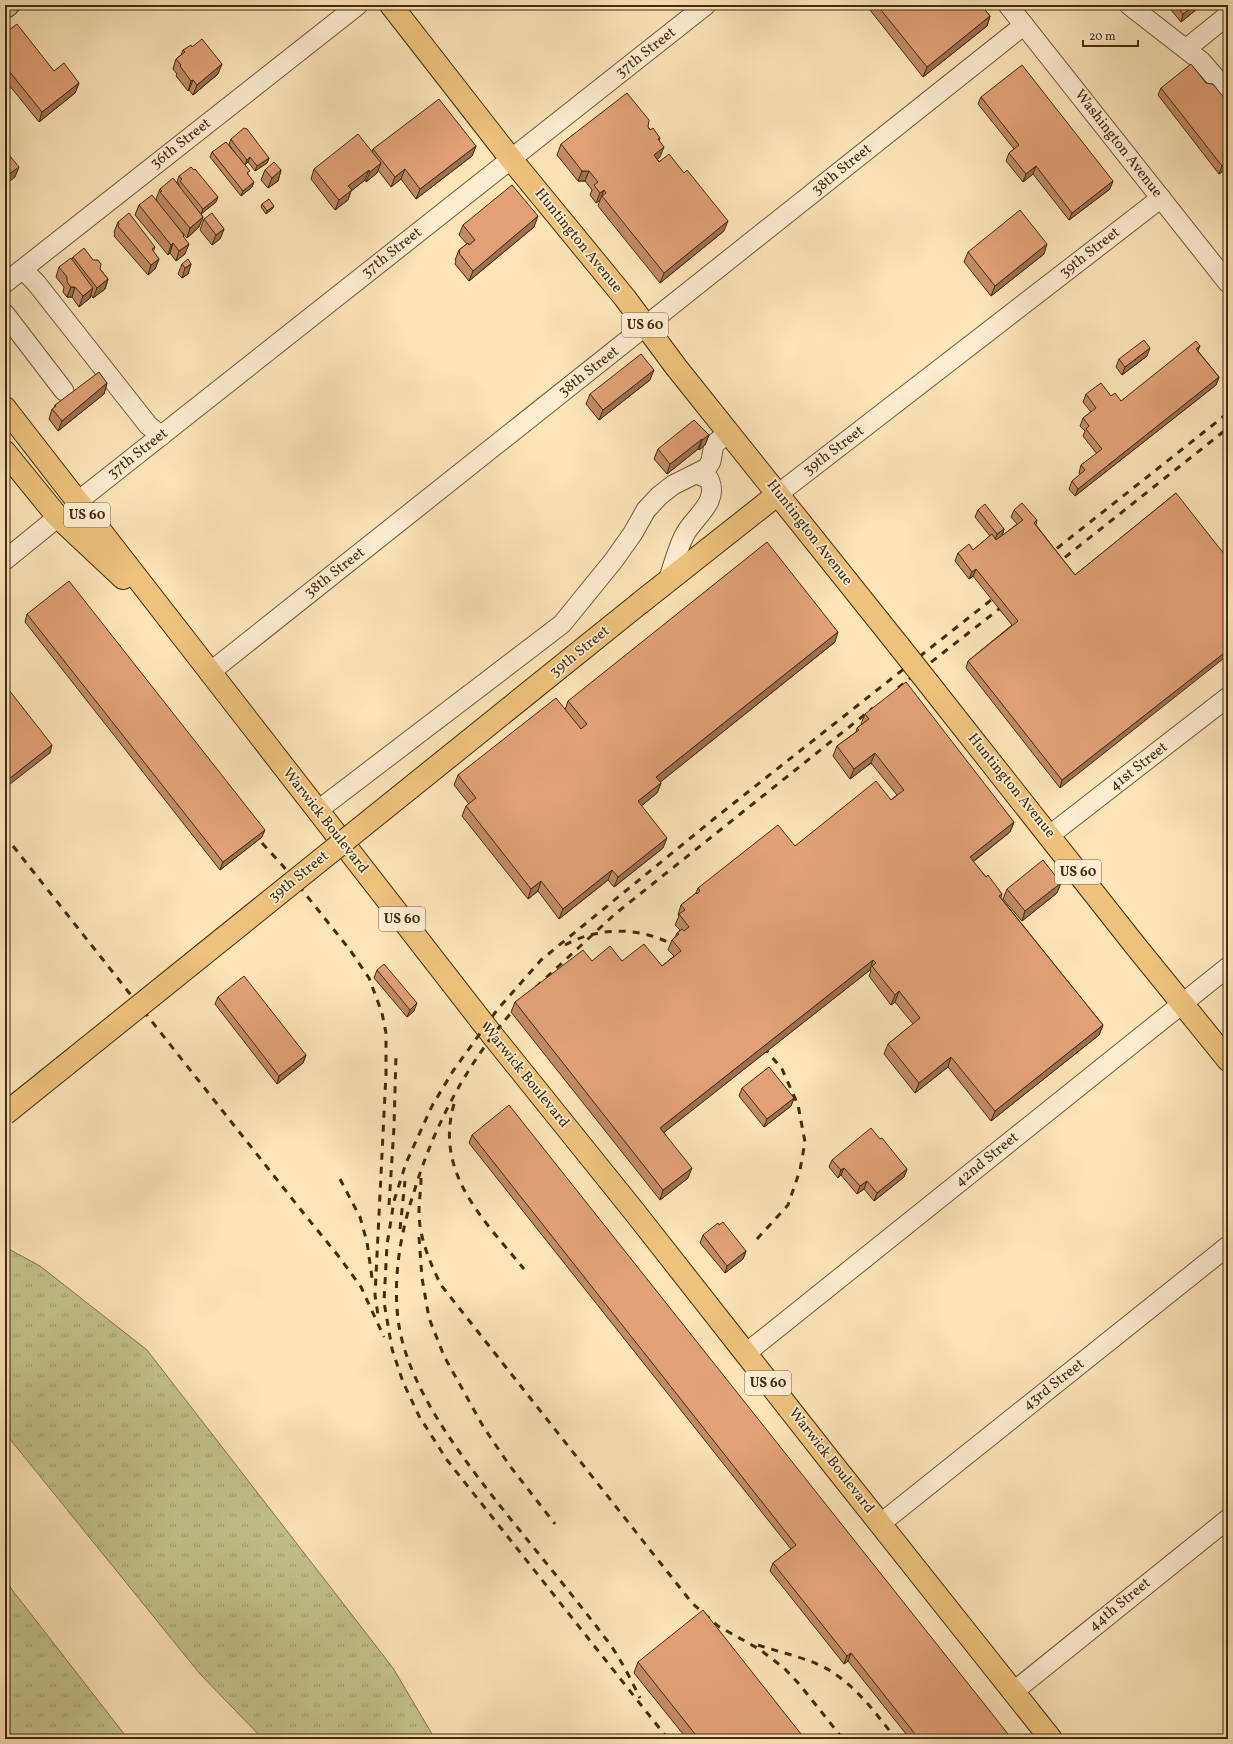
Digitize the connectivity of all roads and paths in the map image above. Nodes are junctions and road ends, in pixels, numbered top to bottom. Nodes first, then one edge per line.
1 (8, 5) edge
2 (358, 5) edge
3 (391, 5) edge
4 (706, 5) edge
5 (1008, 5) edge
6 (1129, 5) edge
7 (5, 7) edge
8 (1228, 15) edge
9 (1024, 25) junction
10 (1186, 49) junction
11 (1228, 92) edge
12 (512, 159) junction
13 (1161, 198) junction
14 (23, 269) junction
15 (5, 283) edge
16 (1228, 283) edge
17 (5, 314) edge
18 (646, 326) junction
19 (64, 391) dead end
20 (5, 408) edge
21 (729, 433) junction
22 (161, 436) junction
23 (5, 452) edge
24 (697, 474) junction
25 (778, 494) junction
26 (77, 502) junction
27 (58, 517) junction
28 (5, 560) edge
29 (668, 581) junction
30 (170, 622) junction
31 (209, 673) junction
32 (1228, 697) edge
33 (317, 811) junction
34 (1050, 835) junction
35 (1228, 967) edge
36 (1182, 1003) junction
37 (1228, 1060) edge
38 (5, 1114) edge
39 (1228, 1246) edge
40 (745, 1354) junction
41 (1228, 1519) edge
42 (880, 1524) junction
43 (1013, 1692) junction
44 (1051, 1739) edge

1 - 7 main road
2 - 14 street, 36th Street
3 - 12 main road, Huntington Avenue / US 60
4 - 12 street, 37th Street
5 - 9 street, Washington Avenue
6 - 10 street
8 - 10 street
9 - 13 street, Washington Avenue
9 - 18 street, 38th Street
10 - 11 street
12 - 18 main road, Huntington Avenue / US 60
12 - 22 street, 37th Street
13 - 16 street, Washington Avenue
13 - 25 street, 39th Street
14 - 15 street, 36th Street
14 - 22 street
17 - 19 street
18 - 21 main road, Huntington Avenue / US 60
18 - 31 street, 38th Street
20 - 26 main road, Warwick Boulevard / US 60
21 - 24 street
21 - 25 main road, Huntington Avenue / US 60
22 - 26 street, 37th Street
23 - 27 main road
24 - 29 street
24 - 33 street
25 - 29 main road, 39th Street
25 - 34 main road, Huntington Avenue / US 60, bridge
26 - 30 main road, Warwick Boulevard / US 60
27 - 28 street
27 - 30 main road
29 - 38 main road, 39th Street, bridge
30 - 31 main road, Warwick Boulevard / US 60
31 - 33 main road, Warwick Boulevard / US 60
32 - 34 street, 41st Street
33 - 40 main road, Warwick Boulevard / US 60
34 - 36 main road, Huntington Avenue / US 60
35 - 36 street, 42nd Street
36 - 37 main road, Huntington Avenue / US 60
36 - 40 street, 42nd Street
39 - 42 street, 43rd Street
40 - 42 main road, Warwick Boulevard / US 60
41 - 43 street, 44th Street
42 - 43 main road, Warwick Boulevard / US 60
43 - 44 main road, Warwick Boulevard / US 60

